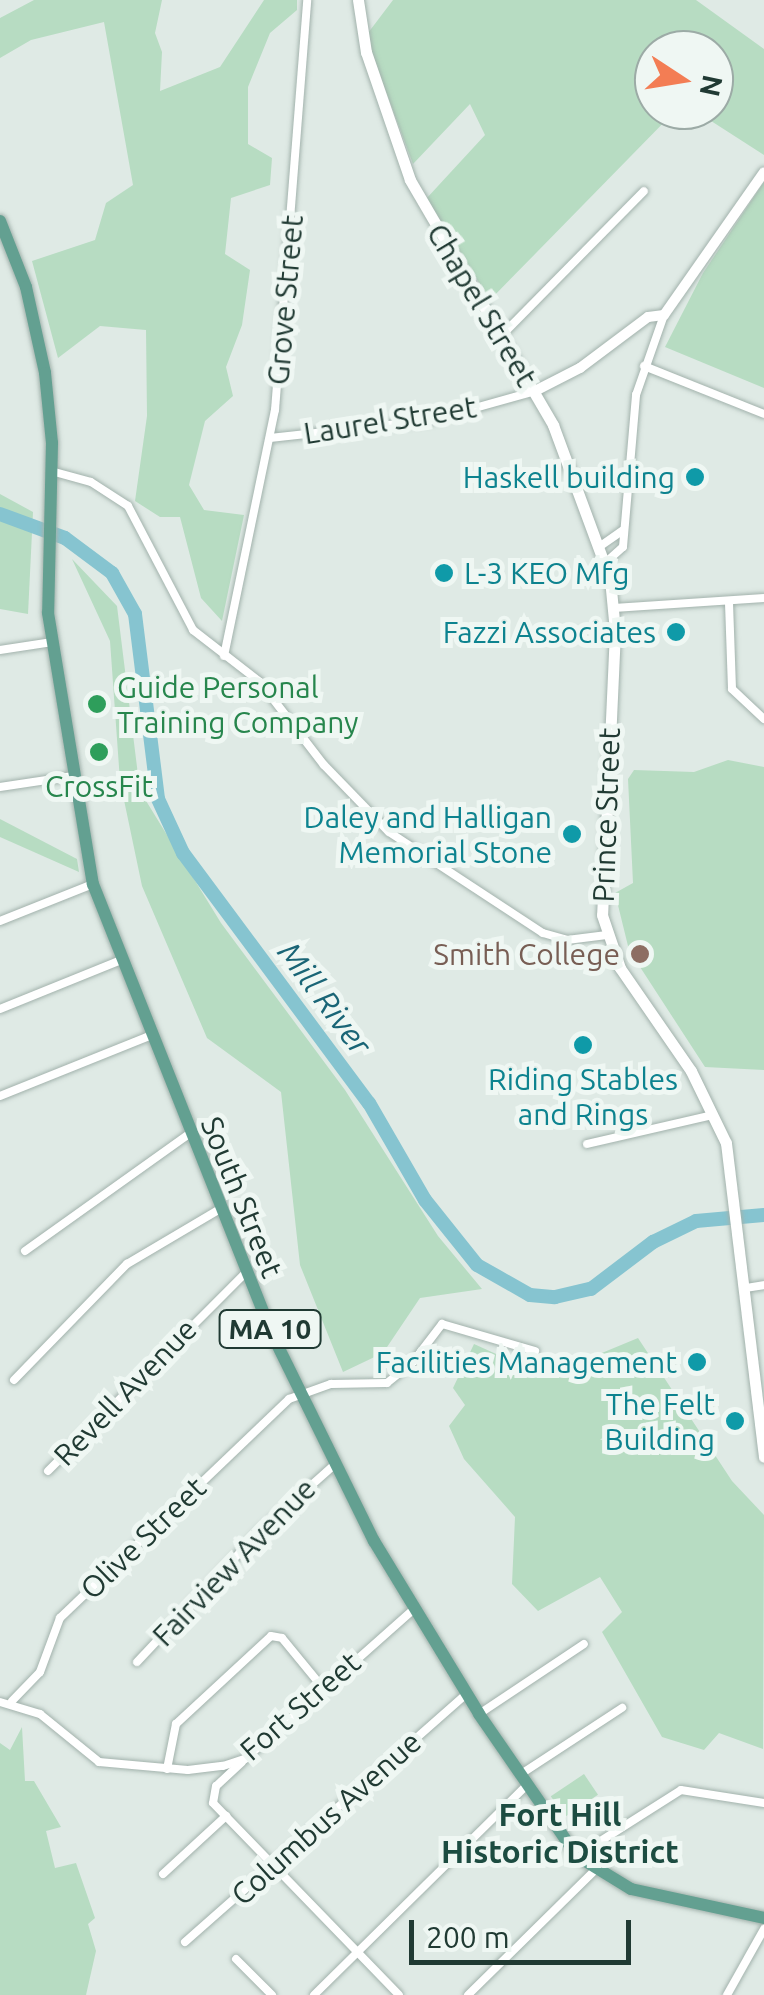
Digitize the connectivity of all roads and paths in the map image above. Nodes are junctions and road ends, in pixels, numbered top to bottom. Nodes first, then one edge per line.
1 (307, 0) edge
2 (358, 0) edge
3 (764, 172) edge
4 (644, 191) dead end
5 (0, 221) edge
6 (664, 315) junction
7 (502, 335) junction
8 (644, 366) junction
9 (535, 391) junction
10 (764, 414) edge
11 (270, 438) junction
12 (52, 470) junction
13 (622, 530) junction
14 (600, 546) junction
15 (605, 563) junction
16 (764, 598) edge
17 (728, 603) junction
18 (614, 608) junction
19 (52, 642) junction
20 (0, 650) edge
21 (224, 656) junction
22 (764, 719) edge
23 (73, 776) junction
24 (0, 787) edge
25 (93, 884) junction
26 (0, 921) edge
27 (606, 935) junction
28 (119, 962) junction
29 (0, 1009) edge
30 (149, 1036) junction
31 (0, 1096) edge
32 (715, 1114) junction
33 (189, 1134) junction
34 (587, 1144) dead end
35 (220, 1209) junction
36 (26, 1251) dead end
37 (246, 1272) junction
38 (764, 1285) edge
39 (746, 1288) junction
40 (536, 1351) dead end
41 (14, 1380) dead end
42 (300, 1395) junction
43 (764, 1457) edge
44 (334, 1465) junction
45 (48, 1471) dead end
46 (414, 1608) junction
47 (584, 1644) dead end
48 (137, 1662) dead end
49 (322, 1688) junction
50 (466, 1694) junction
51 (12, 1701) junction
52 (0, 1702) edge
53 (622, 1708) dead end
54 (479, 1714) junction
55 (246, 1759) junction
56 (167, 1770) junction
57 (522, 1780) junction
58 (764, 1802) edge
59 (226, 1816) junction
60 (578, 1856) junction
61 (274, 1864) junction
62 (594, 1871) junction
63 (163, 1874) dead end
64 (764, 1918) edge
65 (764, 1929) edge
66 (185, 1942) dead end
67 (359, 1951) junction
68 (236, 1959) dead end
69 (272, 1995) edge
70 (314, 1995) edge
71 (399, 1995) edge
72 (468, 1995) edge
73 (727, 1995) edge

1 - 11 street, Grove Street
2 - 7 main road, Chapel Street
3 - 6 street
4 - 7 street
5 - 12 main road, MA 10
6 - 8 street
6 - 9 street, Laurel Street
7 - 9 main road, Chapel Street
8 - 10 street
8 - 13 street
9 - 11 street, Laurel Street
9 - 14 main road, Chapel Street
11 - 21 street, Grove Street
12 - 19 main road, South Street / MA 10
12 - 21 street
13 - 14 street
13 - 15 street
14 - 15 main road, Chapel Street
15 - 18 main road, Chapel Street
16 - 17 street
17 - 18 street
17 - 22 street
18 - 27 main road, Prince Street
19 - 20 street
19 - 23 main road, South Street / MA 10
21 - 27 street
23 - 24 street
23 - 25 main road, South Street / MA 10
25 - 26 street
25 - 28 main road, South Street / MA 10
27 - 32 main road, Prince Street
28 - 29 street
28 - 30 main road, South Street / MA 10
30 - 31 street
30 - 33 main road, South Street / MA 10
32 - 34 street
32 - 39 main road
33 - 35 main road, South Street / MA 10
33 - 36 street
35 - 37 main road, South Street / MA 10
35 - 41 street
37 - 42 main road, South Street / MA 10
37 - 45 street, Revell Avenue
38 - 39 street
39 - 43 main road
40 - 42 street
42 - 44 main road, South Street / MA 10
42 - 51 street, Olive Street
44 - 46 main road, South Street / MA 10
44 - 48 street, Fairview Avenue
46 - 49 street, Fort Street
46 - 50 main road, South Street / MA 10
47 - 54 street
49 - 55 street, Fort Street
49 - 56 street
50 - 54 main road, South Street / MA 10
50 - 61 street, Columbus Avenue
51 - 52 street
51 - 56 street, Fort Street
53 - 57 street
54 - 57 main road, South Street / MA 10
55 - 56 street, Fort Street
55 - 59 street
57 - 60 main road, South Street / MA 10
57 - 67 street
58 - 60 street
59 - 61 street
59 - 63 street
60 - 62 main road, South Street / MA 10
61 - 66 street, Columbus Avenue
61 - 67 street
62 - 64 main road, South Street / MA 10
62 - 72 street
65 - 73 street
67 - 70 street
67 - 71 street
68 - 69 street

